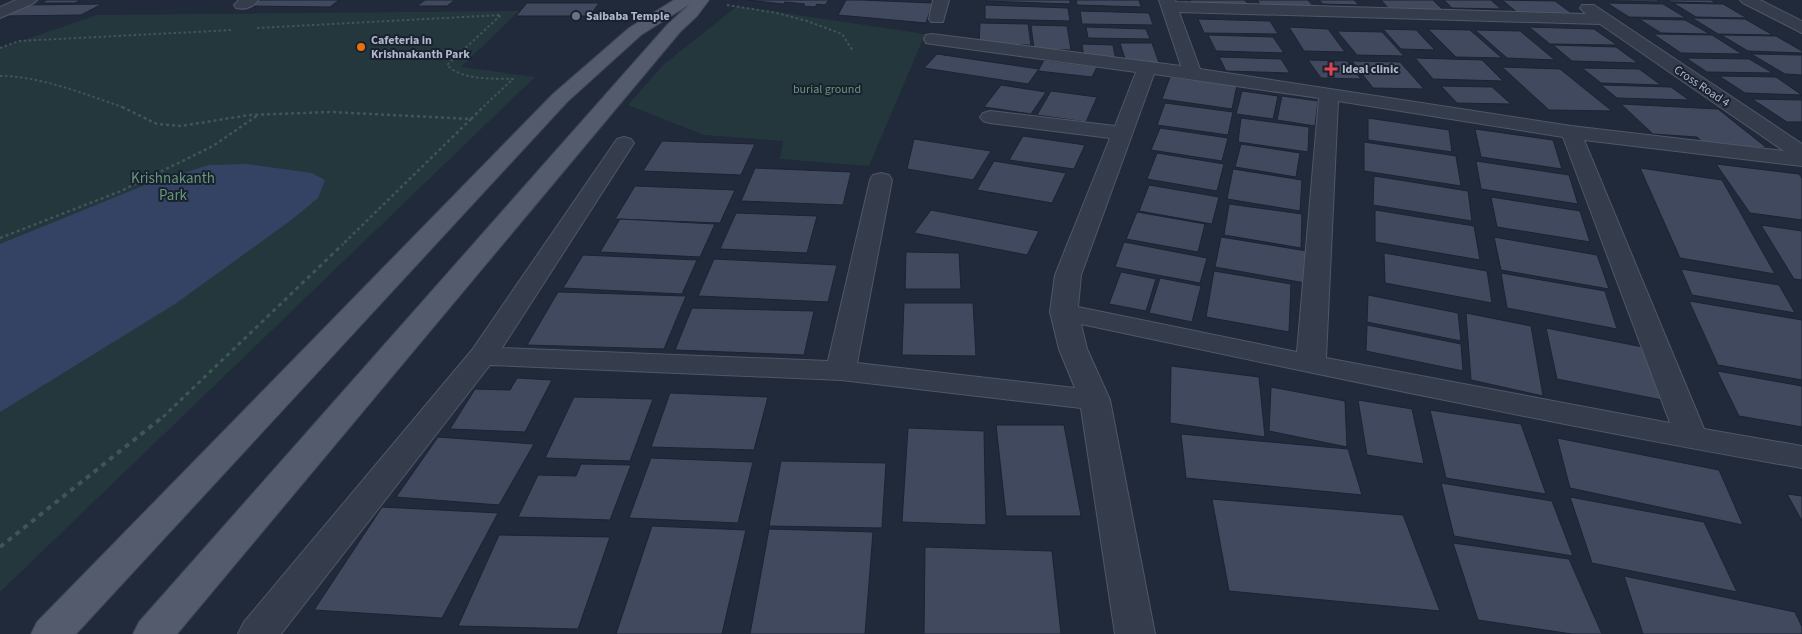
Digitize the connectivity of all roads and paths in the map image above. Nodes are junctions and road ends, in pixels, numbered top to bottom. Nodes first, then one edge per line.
1 (28, 0) edge
2 (686, 0) edge
3 (700, 0) edge
4 (941, 0) edge
5 (1576, 0) edge
6 (1748, 0) edge
7 (1169, 4) edge
8 (0, 13) edge
9 (937, 19) dead end
10 (1602, 19) junction
11 (255, 28) dead end
12 (1802, 28) edge
13 (235, 30) dead end
14 (932, 39) dead end
15 (0, 48) edge
16 (853, 52) dead end
17 (1147, 68) junction
18 (1192, 73) junction
19 (0, 76) edge
20 (1329, 93) junction
21 (258, 114) junction
22 (990, 117) dead end
23 (471, 119) junction
24 (1571, 132) junction
25 (1122, 133) junction
26 (624, 143) dead end
27 (1802, 154) edge
28 (1802, 160) edge
29 (881, 180) dead end
30 (0, 238) edge
31 (1064, 312) junction
32 (482, 356) junction
33 (1310, 364) junction
34 (841, 371) junction
35 (1095, 400) junction
36 (1692, 438) junction
37 (1802, 457) edge
38 (0, 547) edge
39 (51, 634) edge
40 (153, 634) edge
41 (258, 634) edge
42 (1135, 634) edge

1 - 8 street
2 - 39 main road
3 - 16 path
3 - 40 main road
4 - 9 street
5 - 10 street, Cross Road 4
6 - 12 street
7 - 10 street
7 - 18 street
10 - 27 street, Cross Road 4
11 - 23 path
13 - 15 path
14 - 17 street
17 - 18 street
17 - 25 street
18 - 20 street
19 - 21 path
20 - 24 street
20 - 33 street
21 - 23 path
21 - 30 path
22 - 25 street
23 - 38 path
24 - 28 street
24 - 36 street
25 - 31 street
26 - 32 street
29 - 34 street
31 - 33 street
31 - 35 street
32 - 34 street
32 - 41 street
33 - 36 street
34 - 35 street
35 - 42 street
36 - 37 street

